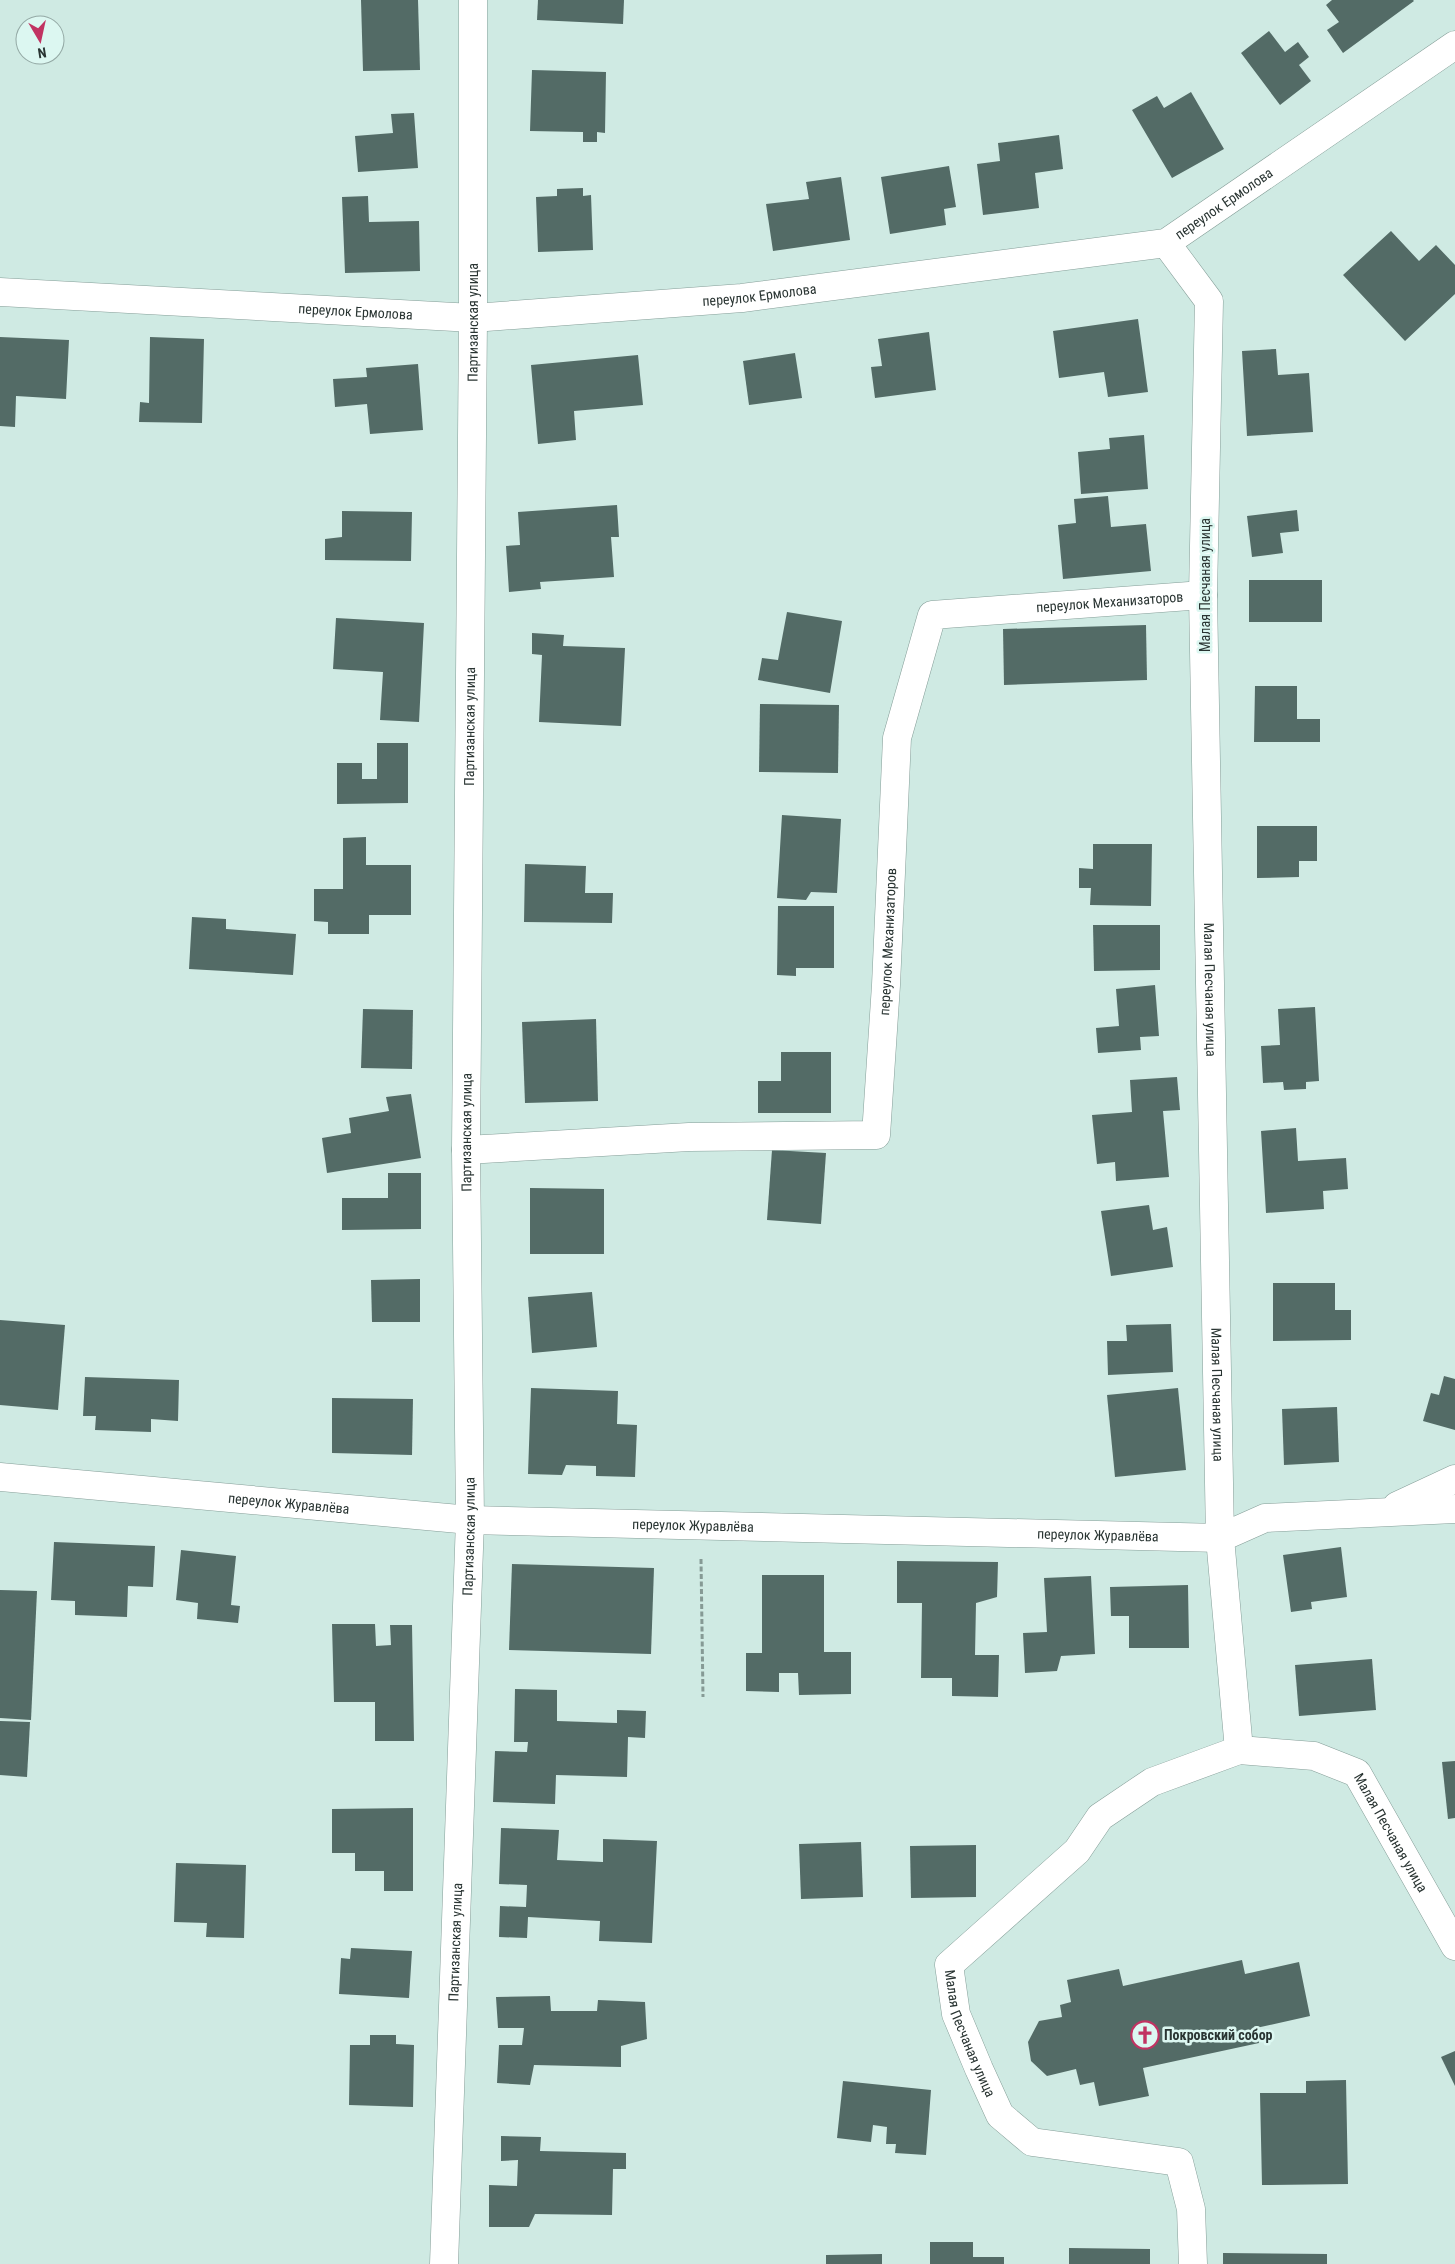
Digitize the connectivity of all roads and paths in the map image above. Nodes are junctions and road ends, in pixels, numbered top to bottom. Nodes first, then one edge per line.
1 (473, 0) edge
2 (1455, 45) edge
3 (1166, 243) junction
4 (0, 292) edge
5 (473, 318) junction
6 (1203, 595) junction
7 (466, 1150) junction
8 (0, 1476) edge
9 (1455, 1479) edge
10 (1455, 1509) edge
11 (1384, 1512) junction
12 (470, 1520) junction
13 (700, 1526) junction
14 (1220, 1538) junction
15 (703, 1698) dead end
16 (1239, 1750) junction
17 (1455, 1946) edge
18 (444, 2264) edge
19 (1194, 2264) edge

1 - 5 street, Партизанская улица
2 - 3 street, переулок Ермолова
3 - 5 street, переулок Ермолова
3 - 6 street, Малая Песчаная улица
4 - 5 street, переулок Ермолова
5 - 7 street, Партизанская улица
6 - 7 street, переулок Механизаторов
6 - 14 street, Малая Песчаная улица
7 - 12 street, Партизанская улица
8 - 12 street, переулок Журавлёва
9 - 11 street
10 - 11 street, переулок Журавлёва
11 - 14 street, переулок Журавлёва
12 - 13 street, переулок Журавлёва
12 - 18 street, Партизанская улица
13 - 14 street, переулок Журавлёва
13 - 15 path
14 - 16 street, Малая Песчаная улица
16 - 17 street, Малая Песчаная улица
16 - 19 street, Малая Песчаная улица

